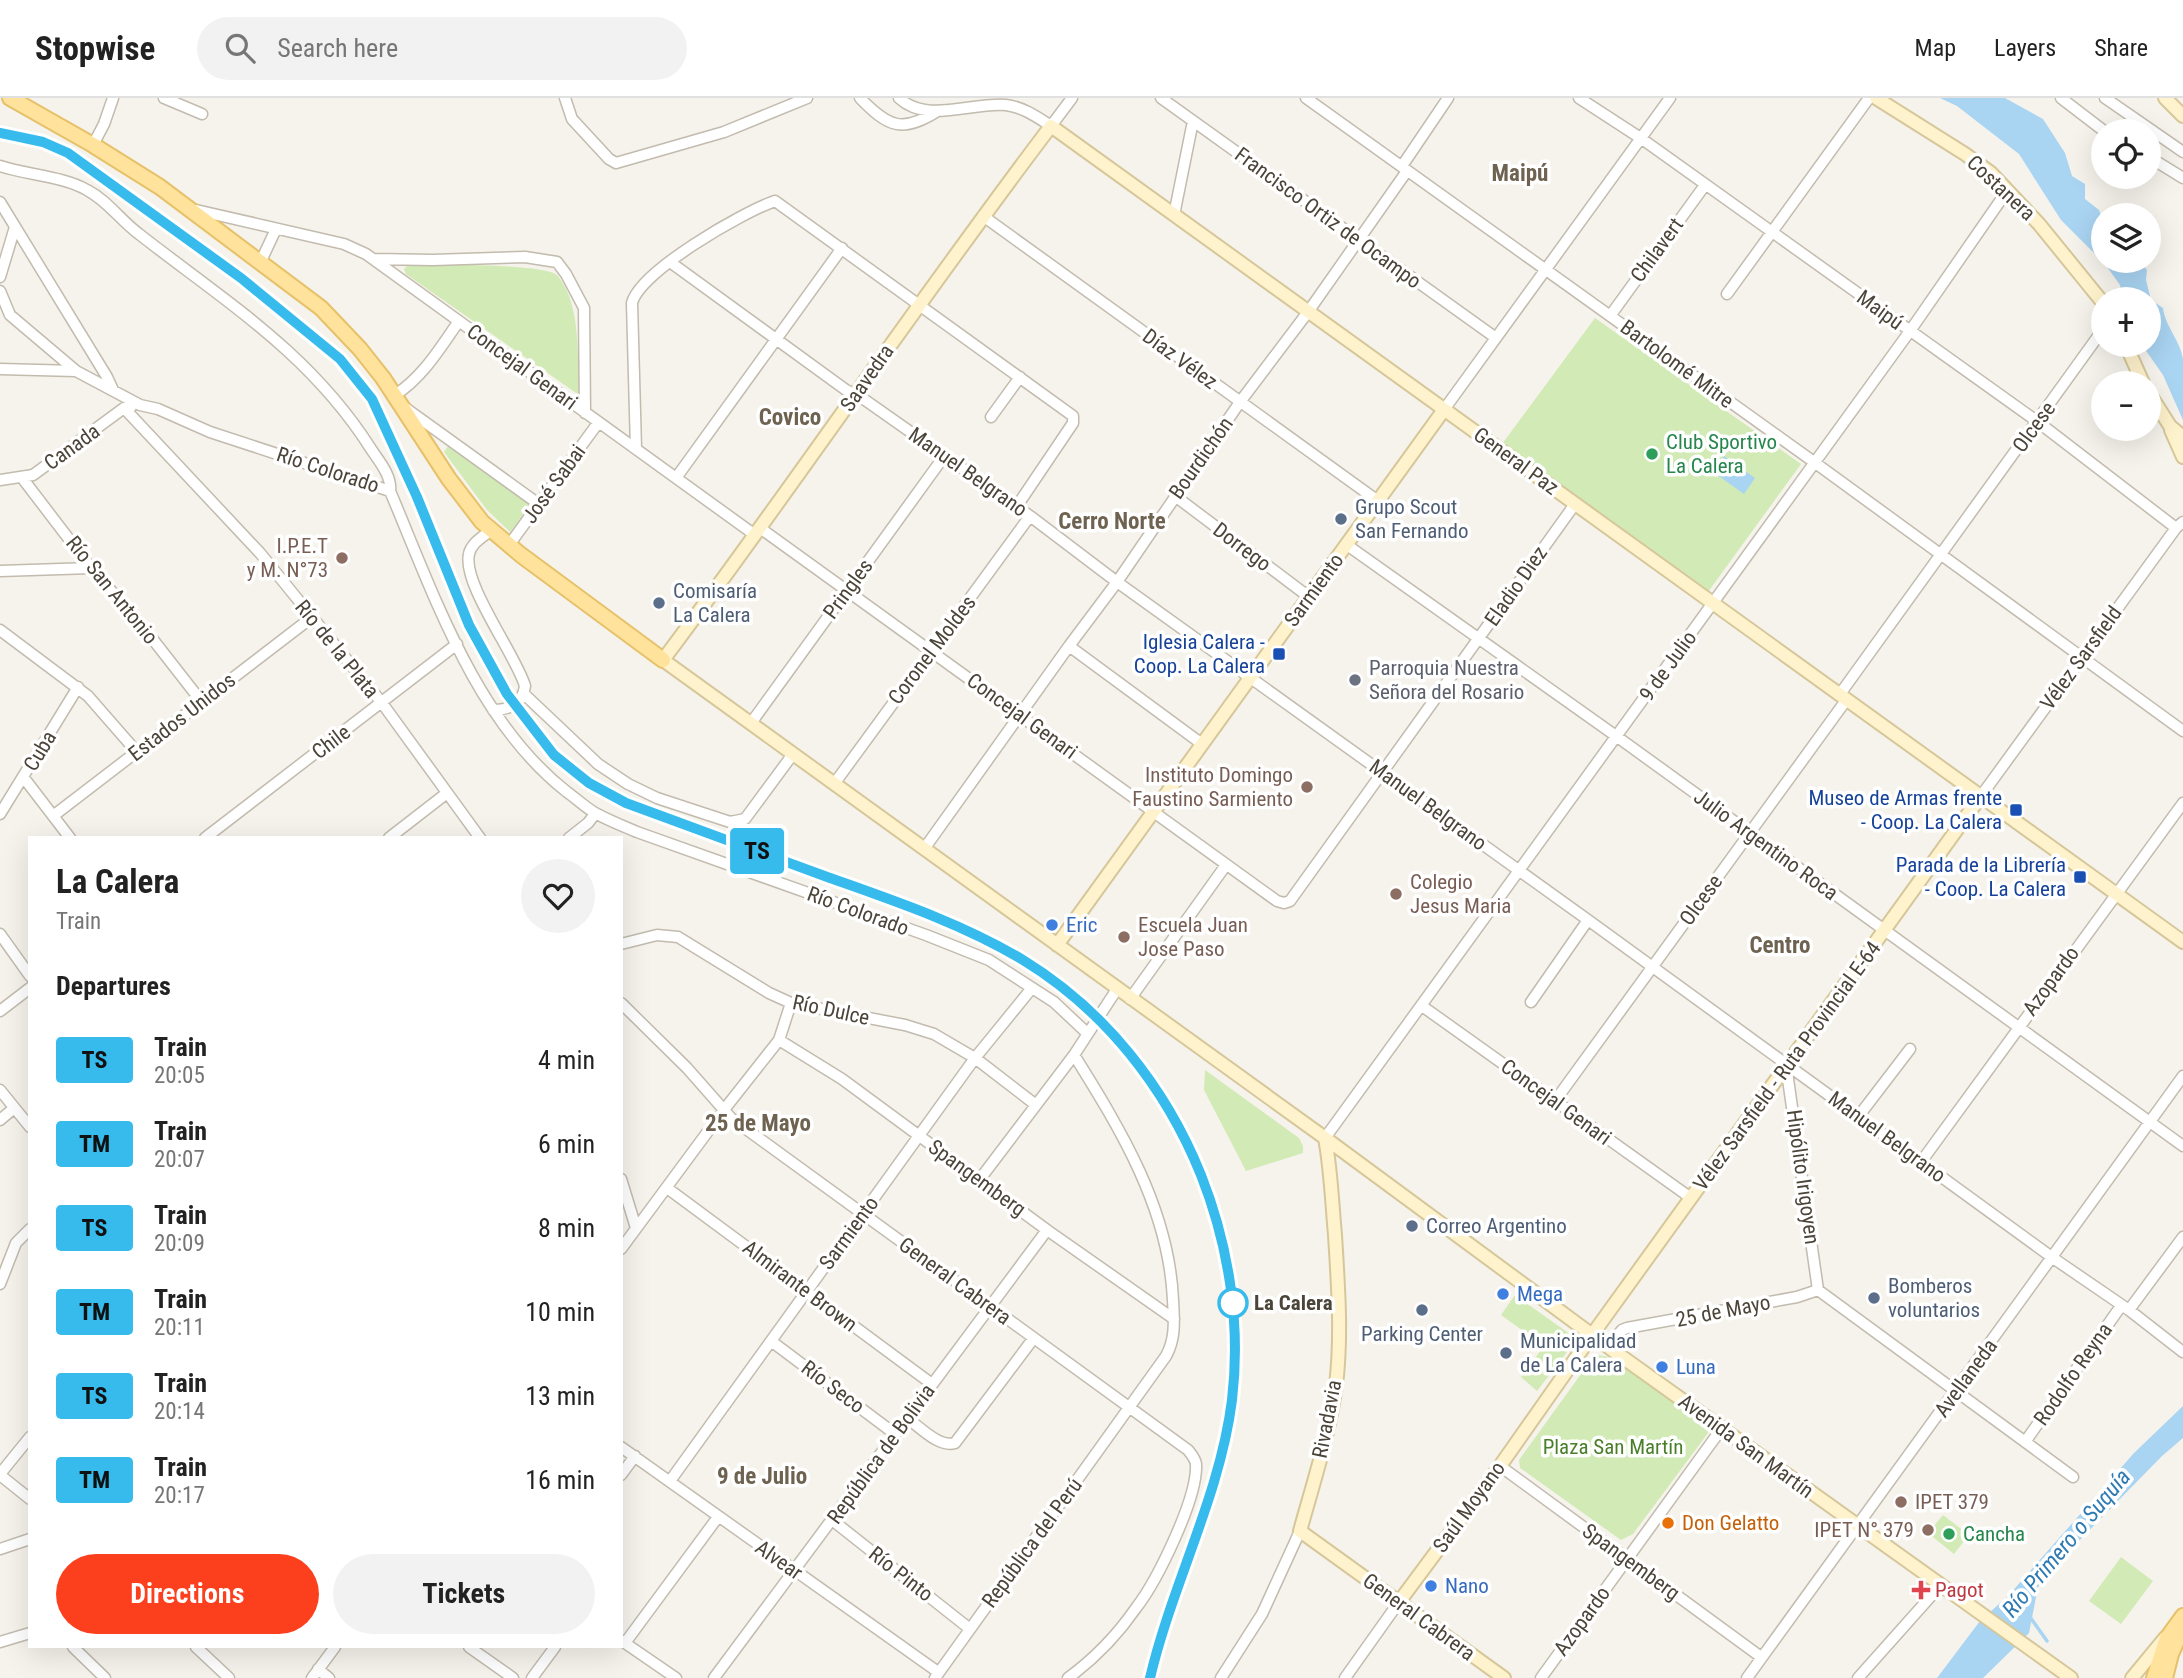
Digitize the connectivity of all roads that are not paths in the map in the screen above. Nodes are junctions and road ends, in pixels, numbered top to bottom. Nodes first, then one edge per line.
1 (10, 98) edge
2 (113, 98) edge
3 (164, 98) edge
4 (565, 98) edge
5 (807, 98) edge
6 (860, 98) edge
7 (899, 98) edge
8 (1072, 98) edge
9 (1161, 98) edge
10 (1306, 98) edge
11 (1448, 98) edge
12 (1579, 98) edge
13 (1670, 98) edge
14 (1869, 98) edge
15 (1876, 98) edge
16 (2060, 98) edge
17 (2105, 98) edge
18 (2165, 98) edge
19 (937, 112) junction
20 (202, 114) dead end
21 (2183, 116) edge
22 (1193, 121) junction
23 (2091, 121) edge
24 (1051, 126) junction
25 (1642, 139) junction
26 (93, 145) junction
27 (2183, 152) edge
28 (2161, 164) edge
29 (0, 166) edge
30 (1404, 169) junction
31 (2183, 178) edge
32 (1705, 185) junction
33 (2007, 191) junction
34 (0, 202) edge
35 (192, 209) junction
36 (1174, 215) junction
37 (983, 216) junction
38 (15, 227) junction
39 (276, 229) junction
40 (1773, 233) junction
41 (1358, 240) junction
42 (842, 248) junction
43 (373, 259) junction
44 (261, 261) junction
45 (670, 262) junction
46 (1546, 270) junction
47 (0, 277) edge
48 (2091, 288) edge
49 (0, 291) edge
50 (1727, 294) dead end
51 (919, 304) junction
52 (1308, 312) junction
53 (1610, 316) junction
54 (459, 321) junction
55 (1910, 331) junction
56 (1496, 338) junction
57 (776, 339) junction
58 (2091, 347) edge
59 (0, 369) edge
60 (76, 371) junction
61 (1020, 377) junction
62 (113, 390) junction
63 (855, 395) junction
64 (398, 400) junction
65 (1240, 402) junction
66 (140, 405) junction
67 (124, 408) junction
68 (1443, 411) junction
69 (2161, 412) edge
70 (585, 413) junction
71 (992, 417) dead end
72 (2038, 422) junction
73 (598, 423) junction
74 (2170, 426) junction
75 (446, 438) junction
76 (2183, 438) edge
77 (636, 449) junction
78 (432, 452) junction
79 (945, 455) junction
80 (2183, 457) edge
81 (1814, 462) junction
82 (23, 478) junction
83 (676, 478) junction
84 (0, 480) edge
85 (390, 491) junction
86 (1175, 496) junction
87 (1378, 501) junction
88 (1574, 504) junction
89 (540, 505) junction
90 (1017, 506) junction
91 (1030, 516) junction
92 (2179, 525) edge
93 (491, 530) junction
94 (758, 531) junction
95 (509, 545) junction
96 (1347, 545) junction
97 (1941, 555) junction
98 (91, 568) junction
99 (0, 571) edge
100 (1117, 582) junction
101 (847, 590) junction
102 (1309, 597) junction
103 (1713, 603) junction
104 (311, 618) junction
105 (0, 630) edge
106 (1479, 639) junction
107 (457, 644) junction
108 (1069, 646) junction
109 (931, 650) junction
110 (2082, 656) junction
111 (663, 660) junction
112 (1252, 677) junction
113 (78, 687) junction
114 (524, 694) junction
115 (1844, 697) junction
116 (201, 701) junction
117 (382, 704) junction
118 (493, 710) junction
119 (1020, 714) junction
120 (751, 723) junction
121 (2183, 731) edge
122 (1616, 736) junction
123 (1202, 744) junction
124 (136, 751) junction
125 (793, 754) junction
126 (1382, 772) junction
127 (24, 778) junction
128 (834, 784) junction
129 (447, 793) junction
130 (1981, 796) junction
131 (2183, 803) edge
132 (1154, 813) junction
133 (0, 814) edge
134 (595, 814) junction
135 (53, 816) junction
136 (1750, 833) junction
137 (69, 836) edge
138 (208, 836) edge
139 (392, 836) edge
140 (479, 836) edge
141 (572, 836) edge
142 (924, 849) junction
143 (1226, 865) junction
144 (1520, 872) junction
145 (2115, 894) junction
146 (1284, 903) joint
147 (1588, 920) junction
148 (1884, 930) junction
149 (0, 934) edge
150 (2183, 942) edge
151 (623, 944) edge
152 (1057, 945) junction
153 (1653, 968) junction
154 (28, 973) edge
155 (1032, 988) junction
156 (28, 989) edge
157 (1117, 989) junction
158 (1130, 999) junction
159 (1531, 1002) dead end
160 (791, 1003) junction
161 (623, 1005) edge
162 (1422, 1006) junction
163 (0, 1010) edge
164 (2018, 1026) junction
165 (1087, 1033) junction
166 (779, 1040) junction
167 (1910, 1049) dead end
168 (1074, 1055) junction
169 (975, 1058) junction
170 (1786, 1065) junction
171 (2183, 1076) edge
172 (0, 1090) edge
173 (1555, 1101) junction
174 (1036, 1105) junction
175 (13, 1109) junction
176 (723, 1111) junction
177 (1858, 1117) junction
178 (0, 1120) edge
179 (2151, 1122) junction
180 (28, 1125) edge
181 (919, 1135) junction
182 (1325, 1139) junction
183 (2183, 1146) edge
184 (1921, 1162) junction
185 (1357, 1163) junction
186 (1331, 1174) junction
187 (980, 1179) junction
188 (623, 1186) edge
189 (667, 1188) junction
190 (1690, 1198) junction
191 (862, 1213) junction
192 (636, 1228) junction
193 (1047, 1230) junction
194 (28, 1231) edge
195 (2183, 1237) edge
196 (623, 1246) edge
197 (2053, 1258) junction
198 (0, 1284) edge
199 (1818, 1290) junction
200 (807, 1291) junction
201 (989, 1307) junction
202 (2125, 1308) junction
203 (1612, 1309) junction
204 (1174, 1319) junction
205 (1627, 1328) junction
206 (1592, 1335) junction
207 (1033, 1339) junction
208 (771, 1341) junction
209 (2183, 1352) edge
210 (1618, 1354) junction
211 (932, 1384) junction
212 (1956, 1392) junction
213 (1129, 1408) junction
214 (907, 1418) junction
215 (1722, 1428) junction
216 (895, 1434) junction
217 (28, 1440) edge
218 (2025, 1442) junction
219 (623, 1448) edge
220 (635, 1456) junction
221 (1500, 1466) junction
222 (623, 1472) edge
223 (0, 1475) edge
224 (2073, 1477) dead end
225 (670, 1481) junction
226 (28, 1497) edge
227 (719, 1517) junction
228 (832, 1520) junction
229 (1857, 1525) junction
230 (1300, 1531) junction
231 (28, 1540) edge
232 (0, 1549) edge
233 (1626, 1558) junction
234 (795, 1571) junction
235 (1940, 1586) junction
236 (1399, 1602) junction
237 (2183, 1616) edge
238 (2177, 1628) edge
239 (970, 1629) junction
240 (28, 1634) edge
241 (0, 1642) edge
242 (623, 1642) edge
243 (74, 1648) edge
244 (197, 1648) edge
245 (213, 1648) edge
246 (334, 1648) edge
247 (470, 1648) edge
248 (554, 1648) edge
249 (207, 1656) junction
250 (1761, 1657) junction
251 (315, 1674) edge
252 (937, 1675) edge
253 (105, 1678) edge
254 (229, 1678) edge
255 (329, 1678) edge
256 (513, 1678) edge
257 (532, 1678) edge
258 (676, 1678) edge
259 (714, 1678) edge
260 (1069, 1678) edge
261 (1221, 1678) edge
262 (1345, 1678) edge
263 (1504, 1678) edge
264 (1541, 1678) edge
265 (1747, 1678) edge
266 (1858, 1678) edge
267 (2071, 1678) edge
268 (2132, 1678) edge
269 (2154, 1678) edge
270 (2165, 1678) edge

1 - 26 main road
2 - 26 street
3 - 20 street
4 - 5 street
6 - 19 street
7 - 19 street
8 - 24 street, Saavedra
9 - 22 street, Francisco Ortiz de Ocampo
10 - 30 street, Bartolomé Mitre
11 - 30 street, Bourdichón
12 - 25 street, Maipú
13 - 25 street, Sarmiento
14 - 40 street
15 - 33 street, Costanera
16 - 23 street
17 - 27 street
18 - 21 street
19 - 24 street
22 - 36 street
22 - 41 street, Francisco Ortiz de Ocampo
24 - 36 street, General Paz
24 - 37 street, Saavedra
25 - 32 street, Maipú
25 - 46 street, Sarmiento
26 - 35 main road
28 - 31 street
29 - 85 street
30 - 41 street, Bourdichón
30 - 46 street, Bartolomé Mitre
32 - 40 street, Maipú
32 - 53 street, Chilavert
33 - 48 street, Costanera
33 - 55 street, 9 de Julio
34 - 38 street
35 - 39 street, Concejal Genari
35 - 44 main road
36 - 52 street, General Paz
37 - 51 street, Saavedra
37 - 65 street, Díaz Vélez
38 - 47 street
38 - 62 street
39 - 43 street, Concejal Genari
39 - 44 street
40 - 50 street
40 - 55 street, Maipú
41 - 52 street, Bourdichón
41 - 56 street, Francisco Ortiz de Ocampo
42 - 45 street
42 - 51 street
42 - 57 street
43 - 54 street, Concejal Genari
43 - 70 street
44 - 64 main road
45 - 57 street, Manuel Belgrano
45 - 77 street
46 - 53 street, Bartolomé Mitre
46 - 56 street, Sarmiento
49 - 60 street
51 - 61 street
51 - 63 street, Saavedra
52 - 65 street, Bourdichón
52 - 68 street, General Paz
53 - 81 street, Bartolomé Mitre
54 - 64 street
54 - 70 street, Concejal Genari
55 - 72 street, Maipú
55 - 81 street, 9 de Julio
56 - 68 street, Sarmiento
57 - 63 street, Manuel Belgrano
57 - 83 street
58 - 72 street, Olcese
59 - 60 street
60 - 62 street
61 - 71 street
61 - 90 street
62 - 66 street
63 - 79 street, Manuel Belgrano
63 - 94 street, Saavedra
64 - 75 street
64 - 78 main road
65 - 86 street, Bourdichón
65 - 87 street, Díaz Vélez
66 - 67 street, Canada
66 - 85 street, Río Colorado
67 - 82 street, Canada
67 - 104 street, Río de la Plata
68 - 87 street, Sarmiento
68 - 88 street, General Paz
69 - 74 street
70 - 73 street, Concejal Genari
72 - 92 street, Maipú
72 - 97 street, Olcese
73 - 77 street, Concejal Genari
73 - 89 street, José Sabai
74 - 76 street
74 - 80 street
75 - 78 street
75 - 89 street
77 - 83 street, Concejal Genari
78 - 93 main road
79 - 90 street, Manuel Belgrano
79 - 101 street, Pringles
81 - 97 street, Bartolomé Mitre
81 - 103 street, 9 de Julio
82 - 84 street, Canada
82 - 98 street, Río San Antonio
83 - 94 street, Concejal Genari
85 - 107 street, Río Colorado
86 - 100 street, Bourdichón
86 - 102 street, Dorrego
87 - 96 street, Sarmiento
88 - 103 street, General Paz
88 - 106 street, Eladio Diez
89 - 95 street, José Sabai
90 - 91 street, Manuel Belgrano
91 - 100 street, Manuel Belgrano
91 - 109 street, Coronel Moldes
92 - 110 street, Vélez Sarsfield
93 - 95 main road
93 - 114 street
94 - 101 street, Concejal Genari
94 - 111 street, Saavedra
95 - 111 main road
96 - 102 street, Sarmiento
96 - 106 street, Julio Argentino Roca
97 - 110 street, Bartolomé Mitre
97 - 115 street, Olcese
98 - 99 street
98 - 116 street, Río San Antonio
100 - 108 street, Bourdichón
100 - 112 street, Manuel Belgrano
101 - 109 street, Concejal Genari
101 - 120 street, Pringles
102 - 112 street, Sarmiento
103 - 115 street, General Paz
103 - 122 street, 9 de Julio
104 - 116 street, Estados Unidos
104 - 117 street, Río de la Plata
105 - 113 street
106 - 122 street, Julio Argentino Roca
106 - 126 street, Eladio Diez
107 - 117 street, Chile
107 - 118 street, Río Colorado
108 - 119 street, Bourdichón
108 - 123 street
109 - 119 street, Concejal Genari
109 - 128 street, Coronel Moldes
110 - 121 street, Bartolomé Mitre
110 - 130 street, Vélez Sarsfield
111 - 120 street, Avenida San Martín
112 - 123 street, Sarmiento
112 - 126 street, Manuel Belgrano
113 - 124 street
113 - 127 street, Cuba
114 - 118 street
114 - 125 street
115 - 130 street, General Paz
115 - 136 street, Olcese
116 - 124 street, Estados Unidos
117 - 129 street, Río de la Plata
117 - 138 street, Chile
118 - 134 street, Río Colorado
119 - 132 street, Concejal Genari
119 - 142 street, Bourdichón
120 - 125 street, Avenida San Martín
122 - 136 street, Julio Argentino Roca
122 - 144 street, 9 de Julio
123 - 132 street, Sarmiento
124 - 135 street, Estados Unidos
125 - 128 street, Avenida San Martín
126 - 144 street, Manuel Belgrano
126 - 146 street, Eladio Diez
127 - 133 street, Cuba
127 - 135 street
128 - 142 street, Avenida San Martín
129 - 139 street
129 - 140 street, Río de la Plata
130 - 145 street, General Paz
130 - 148 street, Vélez Sarsfield - Ruta Provincial E-64
131 - 145 street, Azopardo
132 - 143 street, Concejal Genari
132 - 152 street, Sarmiento
134 - 141 street
134 - 155 street, Río Colorado
135 - 137 street
136 - 148 street, Julio Argentino Roca
136 - 153 street, Olcese
142 - 152 street, Avenida San Martín
143 - 146 street, Concejal Genari
143 - 158 street
144 - 147 street, Manuel Belgrano
144 - 162 street, 9 de Julio
145 - 150 street, General Paz
145 - 164 street, Azopardo
147 - 153 street, Manuel Belgrano
147 - 159 street
148 - 164 street, Julio Argentino Roca
148 - 170 street, Vélez Sarsfield - Ruta Provincial E-64
149 - 154 street
151 - 160 street, Río Dulce
152 - 157 street, Avenida San Martín
153 - 170 street, Manuel Belgrano
153 - 173 street, Olcese
155 - 165 street, Río Colorado
155 - 169 street, Sarmiento
156 - 163 street
157 - 158 street, Avenida San Martín
157 - 165 street
158 - 182 street, Avenida San Martín
160 - 166 street
160 - 169 street, Río Dulce
161 - 176 street
162 - 173 street, Concejal Genari
162 - 182 street, 9 de Julio
164 - 179 street, Julio Argentino Roca
164 - 184 street, Azopardo
165 - 168 street
166 - 176 street
166 - 181 street, Spangemberg
167 - 177 street
168 - 174 street
168 - 204 street
169 - 174 street, Río Dulce
169 - 181 street, Sarmiento
170 - 177 street, Manuel Belgrano
170 - 190 street, Vélez Sarsfield - Ruta Provincial E-64
170 - 199 street, Hipólito Irigoyen
171 - 179 street, Avellaneda
172 - 175 street
173 - 190 street, Concejal Genari
174 - 187 street
175 - 178 street
175 - 180 street
176 - 189 street
176 - 191 street, General Cabrera
177 - 184 street, Manuel Belgrano
179 - 183 street, Julio Argentino Roca
179 - 197 street, Avellaneda
181 - 187 street, Spangemberg
181 - 191 street, Sarmiento
182 - 185 street, Avenida San Martín
182 - 186 street, Rivadavia
184 - 197 street, Manuel Belgrano
185 - 186 street
185 - 206 street, Avenida San Martín
186 - 230 street, Rivadavia
187 - 193 street, Spangemberg
188 - 192 street
189 - 192 street
189 - 200 street, Almirante Brown
190 - 203 street, Vélez Sarsfield - Ruta Provincial E-64
191 - 200 street, Sarmiento
191 - 201 street, General Cabrera
192 - 196 street
193 - 201 street, República de Bolivia
193 - 204 street, Spangemberg
194 - 198 street
195 - 202 street, Rodolfo Reyna
197 - 202 street, Manuel Belgrano
197 - 212 street, Avellaneda
199 - 205 street, 25 de Mayo
199 - 212 street
200 - 208 street, Sarmiento
200 - 211 street, Almirante Brown
201 - 207 street, General Cabrera
201 - 211 street, República de Bolivia
202 - 209 street, Manuel Belgrano
202 - 218 street, Rodolfo Reyna
203 - 205 street
203 - 206 street, Vélez Sarsfield - Ruta Provincial E-64
204 - 213 street
205 - 210 street
206 - 210 street, Avenida San Martín
206 - 221 street, Saúl Moyano
207 - 213 street, General Cabrera
207 - 214 street
208 - 216 street, Río Seco
208 - 225 street, Sarmiento
210 - 215 street, Avenida San Martín
211 - 214 street, República de Bolivia
212 - 218 street
212 - 229 street, Avellaneda
213 - 239 street, República del Perú
213 - 260 street, General Cabrera
214 - 216 street, República de Bolivia
215 - 229 street, Avenida San Martín
215 - 233 street, Azopardo
216 - 228 street, República de Bolivia
217 - 223 street
218 - 224 street
219 - 220 street, Alvear
220 - 222 street
220 - 225 street, Alvear
221 - 233 street, Spangemberg
221 - 236 street, Saúl Moyano
223 - 226 street
225 - 227 street, Alvear
227 - 234 street, Alvear
227 - 242 street
228 - 234 street, República de Bolivia
228 - 239 street, Río Pinto
229 - 235 street, Avenida San Martín
229 - 250 street, Avellaneda
230 - 236 street, General Cabrera
230 - 261 street, Rivadavia
231 - 232 street
233 - 250 street, Spangemberg
233 - 264 street, Azopardo
234 - 252 street, Alvear
234 - 259 street, República de Bolivia
235 - 266 street
235 - 267 street, Avenida San Martín
236 - 262 street, Saúl Moyano
236 - 263 street, General Cabrera
237 - 238 main road
238 - 268 street
238 - 269 main road
238 - 270 main road
239 - 252 street, República del Perú
240 - 241 street
242 - 258 street
243 - 253 street
244 - 249 street
245 - 249 street
246 - 251 street
247 - 256 street
248 - 257 street
249 - 254 street
250 - 265 street, Avellaneda
251 - 255 street

